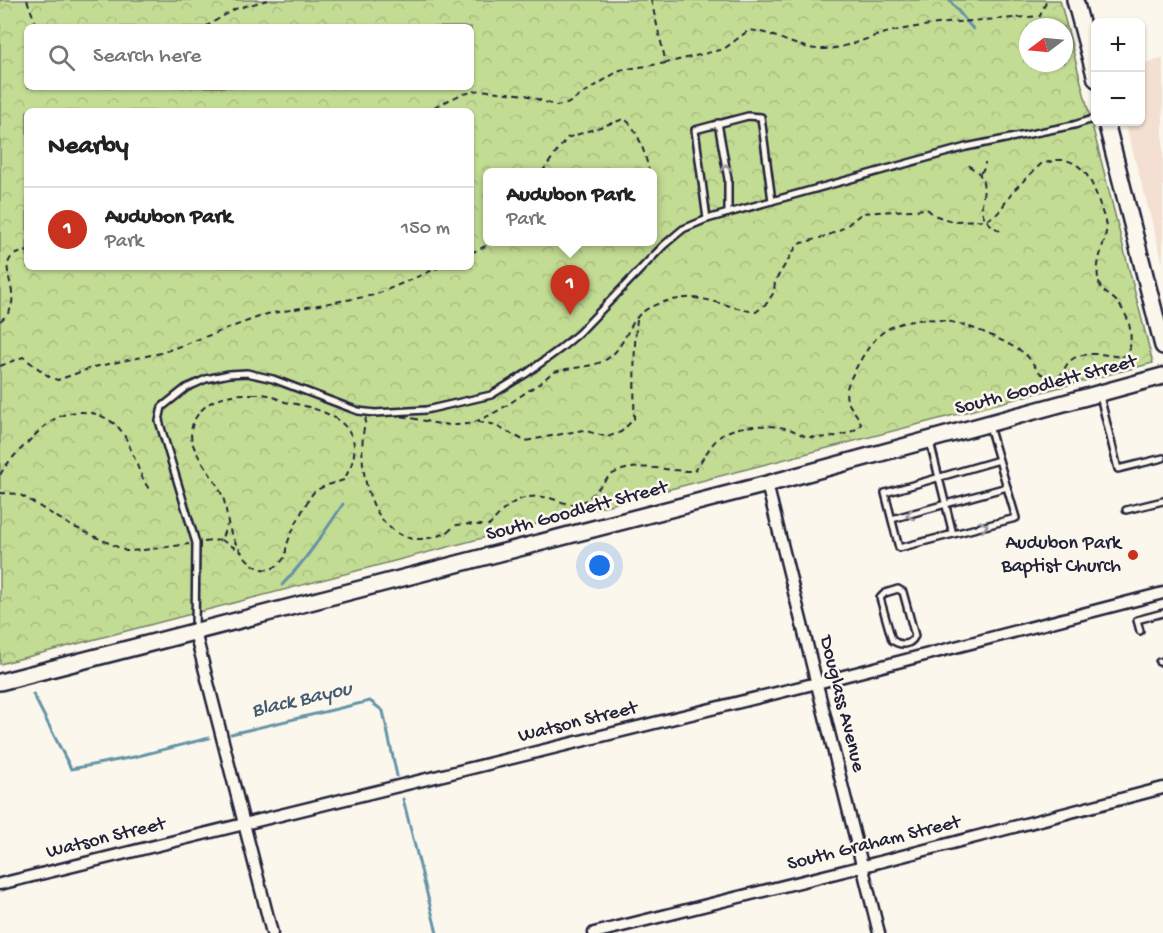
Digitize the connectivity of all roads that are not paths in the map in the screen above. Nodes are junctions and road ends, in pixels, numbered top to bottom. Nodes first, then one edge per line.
1 (1075, 0) edge
2 (1093, 72) edge
3 (1091, 119) edge
4 (718, 123) junction
5 (1107, 126) edge
6 (772, 201) junction
7 (728, 213) junction
8 (707, 219) junction
9 (1163, 346) edge
10 (1163, 376) edge
11 (1099, 393) junction
12 (988, 424) junction
13 (929, 440) junction
14 (1163, 458) edge
15 (999, 460) junction
16 (938, 477) junction
17 (767, 484) junction
18 (1006, 487) junction
19 (1163, 501) edge
20 (945, 505) junction
21 (1126, 510) dead end
22 (892, 519) junction
23 (953, 534) junction
24 (1163, 593) edge
25 (1163, 613) edge
26 (1140, 631) dead end
27 (195, 632) junction
28 (907, 644) junction
29 (910, 658) junction
30 (0, 682) edge
31 (817, 683) junction
32 (1163, 788) edge
33 (244, 823) junction
34 (864, 866) junction
35 (0, 884) edge
36 (272, 933) edge
37 (594, 933) edge
38 (879, 933) edge

1 - 2 main road
3 - 6 lane
4 - 6 lane
7 -> 4 lane
4 - 8 lane
5 - 9 main road
6 - 7 lane
7 - 8 lane
8 - 27 lane
10 - 11 main road, South Goodlett Street
11 - 12 main road, South Goodlett Street
11 - 14 lane
12 - 13 main road, South Goodlett Street
12 - 15 lane
13 - 16 lane
13 - 17 main road, South Goodlett Street
15 - 16 lane
15 - 18 lane
16 - 20 lane
16 - 22 lane
17 - 27 main road, South Goodlett Street
17 - 31 street, Douglass Avenue
18 - 20 lane
23 -> 18 lane
19 - 21 lane
20 -> 22 lane
20 - 23 lane
22 - 23 lane
24 - 29 street, Watson Street
25 - 26 lane
27 - 30 main road, South Goodlett Street
27 - 33 street
28 - 28 lane
28 - 29 lane
29 - 31 street, Watson Street
31 - 33 street, Watson Street
31 - 34 street, Douglass Avenue
32 - 34 street, South Graham Street
33 - 35 street, Watson Street
33 - 36 street
34 - 37 street, South Graham Street
34 - 38 street, Douglass Avenue

